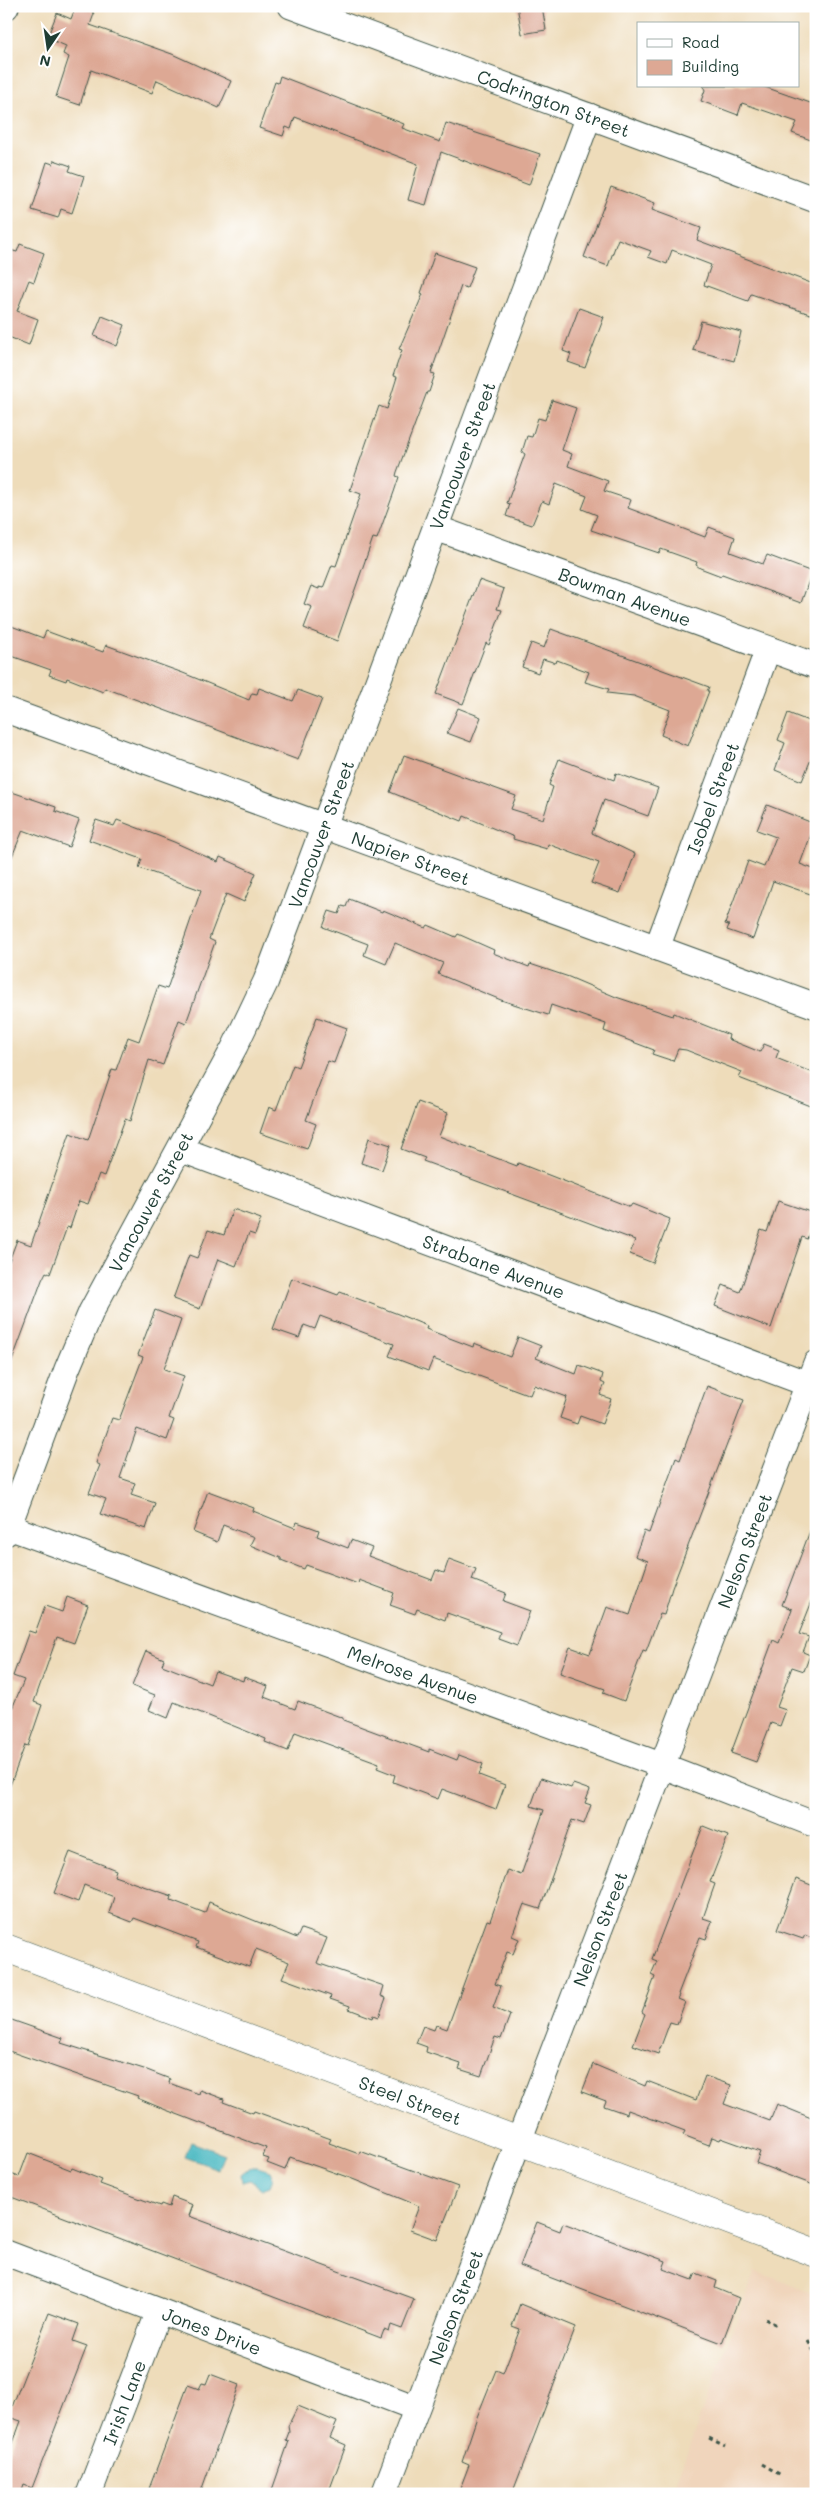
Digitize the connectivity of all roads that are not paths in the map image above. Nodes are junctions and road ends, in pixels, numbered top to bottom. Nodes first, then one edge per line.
1 (291, 6) edge
2 (589, 116) junction
3 (816, 200) edge
4 (436, 528) junction
5 (768, 648) junction
6 (816, 666) edge
7 (6, 710) edge
8 (324, 826) junction
9 (657, 948) junction
10 (816, 1006) edge
11 (180, 1149) junction
12 (812, 1373) edge
13 (807, 1412) edge
14 (7, 1530) edge
15 (663, 1766) junction
16 (816, 1825) edge
17 (6, 1948) edge
18 (518, 2140) junction
19 (6, 2253) edge
20 (816, 2253) edge
21 (159, 2311) junction
22 (416, 2408) junction
23 (89, 2494) edge
24 (384, 2494) edge

1 - 2 street, Codrington Street
2 - 3 street, Codrington Street
2 - 4 street, Vancouver Street
4 - 5 street, Bowman Avenue
4 - 8 street, Vancouver Street
5 - 6 street, Bowman Avenue
5 - 9 street, Isobel Street
7 - 8 street, Napier Street
8 - 9 street, Napier Street
8 - 11 street, Vancouver Street
9 - 10 street, Napier Street
11 - 12 street, Strabane Avenue
11 - 14 street, Vancouver Street
12 - 13 street, Nelson Street
13 - 15 street, Nelson Street
14 - 15 street, Melrose Avenue
15 - 16 street, Melrose Avenue
15 - 18 street, Nelson Street
17 - 18 street, Steel Street
18 - 20 street, Steel Street
18 - 22 street, Nelson Street
19 - 21 street, Jones Drive
21 - 22 street, Jones Drive
21 - 23 street, Irish Lane
22 - 24 street, Nelson Street

